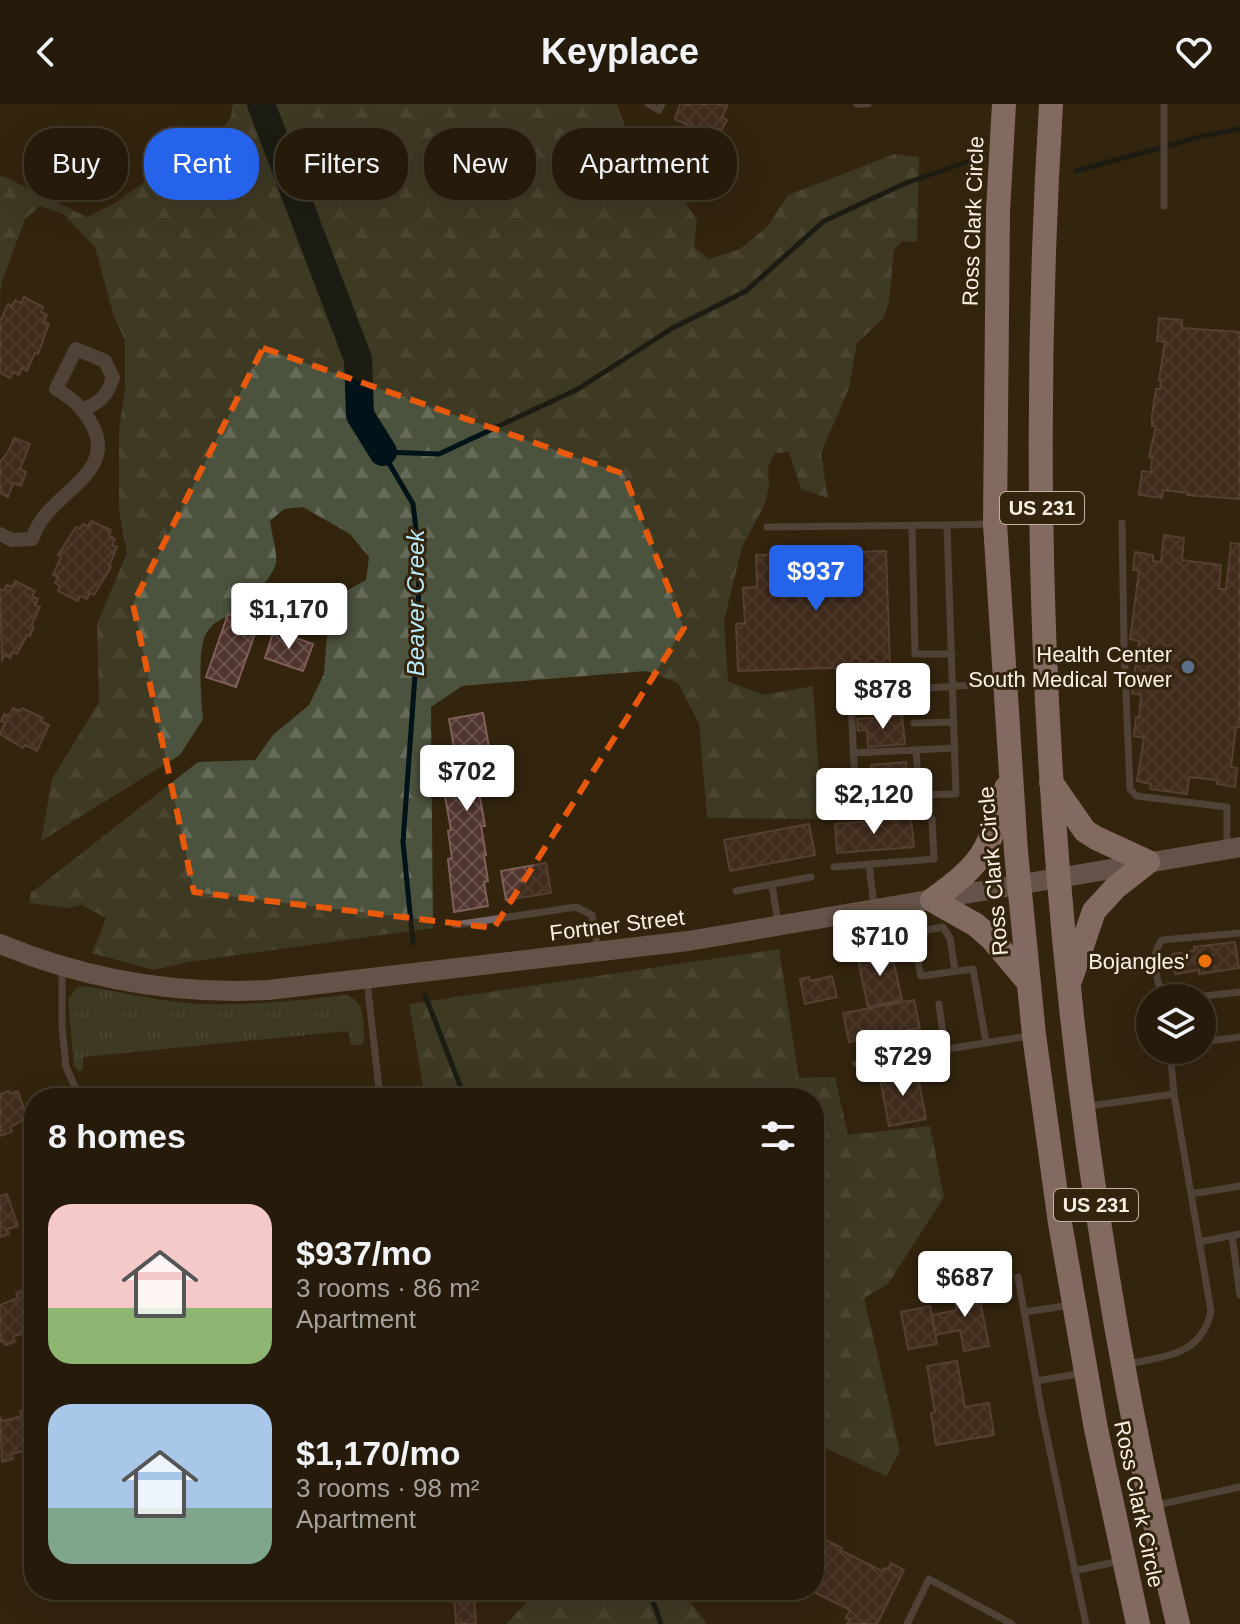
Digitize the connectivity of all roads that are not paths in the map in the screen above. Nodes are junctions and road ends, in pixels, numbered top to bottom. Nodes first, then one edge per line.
1 (648, 104) edge
2 (662, 104) edge
3 (857, 104) edge
4 (868, 104) edge
5 (1004, 104) edge
6 (1051, 104) edge
7 (1164, 104) edge
8 (1164, 206) dead end
9 (83, 409) dead end
10 (1122, 523) dead end
11 (995, 524) junction
12 (947, 525) junction
13 (912, 526) junction
14 (767, 527) dead end
15 (0, 534) edge
16 (952, 654) junction
17 (1005, 683) junction
18 (953, 688) junction
19 (913, 689) dead end
20 (851, 703) dead end
21 (954, 722) junction
22 (914, 723) dead end
23 (955, 748) junction
24 (916, 750) junction
25 (853, 753) junction
26 (1010, 773) junction
27 (1049, 780) junction
28 (856, 803) dead end
29 (932, 819) dead end
30 (1234, 848) edge
31 (1148, 862) junction
32 (869, 864) junction
33 (834, 867) dead end
34 (811, 877) dead end
35 (1057, 878) junction
36 (772, 885) junction
37 (1019, 885) junction
38 (736, 891) dead end
39 (932, 900) junction
40 (905, 905) junction
41 (864, 912) junction
42 (455, 925) dead end
43 (779, 927) junction
44 (911, 931) junction
45 (1240, 933) edge
46 (0, 944) edge
47 (599, 952) junction
48 (62, 967) junction
49 (955, 971) junction
50 (367, 980) junction
51 (1029, 983) junction
52 (1159, 984) edge
53 (1068, 987) junction
54 (1240, 992) edge
55 (1216, 995) edge
56 (939, 1004) dead end
57 (1034, 1035) junction
58 (1240, 1037) edge
59 (1216, 1040) edge
60 (986, 1042) junction
61 (945, 1049) junction
62 (856, 1064) dead end
63 (1171, 1064) edge
64 (75, 1088) edge
65 (379, 1088) edge
66 (1174, 1094) junction
67 (1083, 1107) junction
68 (1240, 1186) edge
69 (1191, 1194) junction
70 (1236, 1235) edge
71 (1199, 1242) junction
72 (1018, 1277) dead end
73 (1240, 1295) edge
74 (1074, 1305) junction
75 (1024, 1312) junction
76 (1123, 1365) junction
77 (1086, 1373) junction
78 (1036, 1381) junction
79 (1240, 1487) edge
80 (1151, 1507) junction
81 (1123, 1560) junction
82 (1074, 1571) junction
83 (907, 1624) edge
84 (1012, 1624) edge
85 (1086, 1624) edge
86 (1138, 1624) edge
87 (1178, 1624) edge

1 - 2 lane
3 - 4 lane
5 - 11 highway, Ross Clark Circle / US 231
6 - 27 highway, Ross Clark Circle / US 231
7 - 8 lane
9 - 15 street
10 - 30 lane
11 - 12 lane
11 - 17 highway, Ross Clark Circle / US 231
12 - 13 lane
12 - 16 lane
13 - 14 lane
13 - 16 lane
16 - 18 lane
17 - 18 lane
17 - 26 highway, Ross Clark Circle / US 231
18 - 19 lane
18 - 21 lane
20 - 25 lane
21 - 22 lane
21 - 23 lane
23 - 24 lane
23 - 24 lane
24 - 25 lane
25 - 28 lane
26 - 37 highway, Ross Clark Circle / US 231
26 - 39 highway
27 - 31 highway
27 - 35 highway, Ross Clark Circle / US 231
29 - 32 lane
30 - 31 street, Fortner Street
31 - 35 street, Fortner Street
31 - 53 highway
32 - 33 lane
32 - 41 lane
34 - 36 lane
35 - 37 street, Fortner Street
35 - 53 highway, Ross Clark Circle / US 231
36 - 38 lane
36 - 43 lane
37 - 39 street, Fortner Street
37 - 51 highway, Ross Clark Circle / US 231
39 - 40 street, Fortner Street
39 - 51 highway
40 - 41 street, Fortner Street
40 - 44 lane
41 - 43 street, Fortner Street
41 - 44 lane
42 - 47 lane
43 - 47 street, Fortner Street
44 - 49 lane
44 - 49 lane
45 - 52 lane
46 - 48 street, Fortner Street
47 - 50 street, Fortner Street
48 - 50 street, Fortner Street
48 - 64 lane
49 - 60 lane
50 - 65 lane
51 - 57 highway, Ross Clark Circle / US 231
53 - 67 highway, Ross Clark Circle / US 231
54 - 55 lane
56 - 61 lane
57 - 60 lane
57 - 74 highway, Ross Clark Circle / US 231
58 - 59 lane
60 - 61 lane
61 - 62 lane
63 - 66 lane
66 - 67 lane
66 - 69 lane
67 - 76 highway, Ross Clark Circle / US 231
68 - 69 lane
69 - 71 lane
70 - 71 lane
70 - 73 lane
71 - 76 lane
72 - 75 lane
74 - 75 lane
74 - 77 highway, Ross Clark Circle / US 231
75 - 78 lane
76 - 77 highway
76 - 80 highway, Ross Clark Circle / US 231
77 - 78 lane
77 - 81 highway, Ross Clark Circle / US 231
78 - 82 lane
79 - 80 lane
80 - 87 highway, Ross Clark Circle / US 231
81 - 82 lane
81 - 86 highway, Ross Clark Circle / US 231
82 - 85 lane
83 - 84 lane

